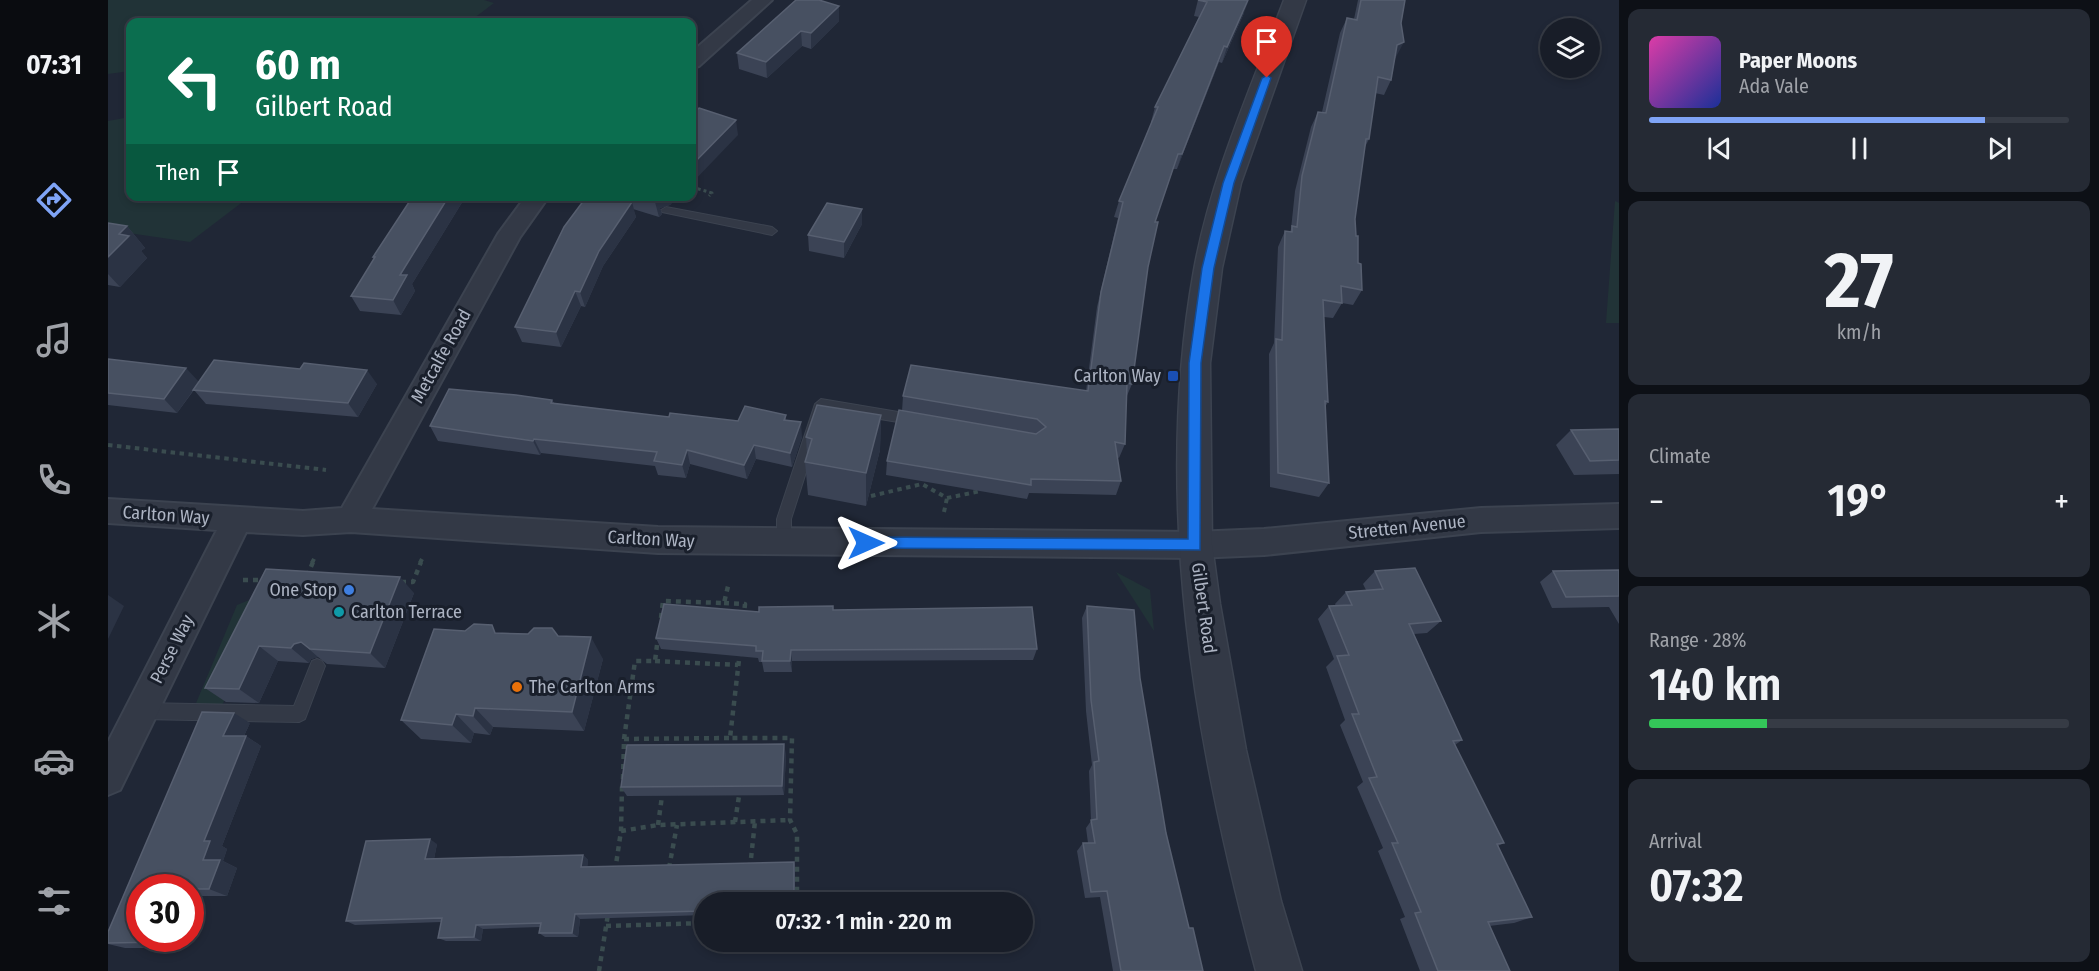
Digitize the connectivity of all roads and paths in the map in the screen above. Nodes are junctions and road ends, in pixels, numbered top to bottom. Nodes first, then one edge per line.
1 (763, 0) edge
2 (1295, 0) edge
3 (696, 59) edge
4 (534, 201) edge
5 (666, 210) dead end
6 (772, 231) dead end
7 (927, 422) edge
8 (108, 445) edge
9 (326, 470) dead end
10 (981, 491) edge
11 (871, 496) edge
12 (947, 498) junction
13 (108, 511) edge
14 (1619, 516) edge
15 (942, 517) dead end
16 (237, 520) junction
17 (351, 520) junction
18 (784, 543) junction
19 (1195, 545) junction
20 (316, 555) dead end
21 (422, 559) dead end
22 (242, 580) dead end
23 (274, 580) edge
24 (318, 580) edge
25 (389, 581) edge
26 (729, 582) dead end
27 (724, 603) junction
28 (661, 621) edge
29 (742, 624) edge
30 (659, 631) edge
31 (740, 645) edge
32 (655, 662) junction
33 (738, 665) junction
34 (317, 666) edge
35 (140, 711) junction
36 (730, 738) junction
37 (624, 739) junction
38 (108, 778) edge
39 (662, 796) edge
40 (739, 796) edge
41 (790, 820) junction
42 (755, 821) junction
43 (735, 822) junction
44 (658, 825) junction
45 (677, 825) junction
46 (621, 831) junction
47 (750, 869) edge
48 (669, 871) edge
49 (614, 878) edge
50 (797, 892) edge
51 (610, 902) edge
52 (694, 923) edge
53 (606, 926) junction
54 (599, 971) edge
55 (1279, 971) edge

1 - 3 street
2 - 19 street, Gilbert Road
4 - 17 street, Metcalfe Road
5 - 6 lane
7 - 18 lane
8 - 9 path
10 - 12 path
11 - 12 path
12 - 15 path
13 - 16 street, Carlton Way
14 - 19 street, Stretten Avenue
16 - 17 street, Carlton Way
16 - 35 street, Perse Way
17 - 18 street, Carlton Way
18 - 19 street, Carlton Way
19 - 55 street, Gilbert Road
20 - 24 path
21 - 25 path
22 - 23 path
26 - 27 path
27 - 28 path
27 - 29 path
30 - 32 path
31 - 33 path
32 - 33 path
32 - 37 path
33 - 36 path
34 - 35 lane
35 - 38 street, Perse Way
36 - 37 path
36 - 41 path
37 - 46 path
39 - 44 path
40 - 43 path
41 - 42 path
41 - 50 path
42 - 43 path
42 - 47 path
43 - 45 path
44 - 45 path
44 - 46 path
45 - 48 path
46 - 49 path
51 - 53 path
52 - 53 path
53 - 54 path

